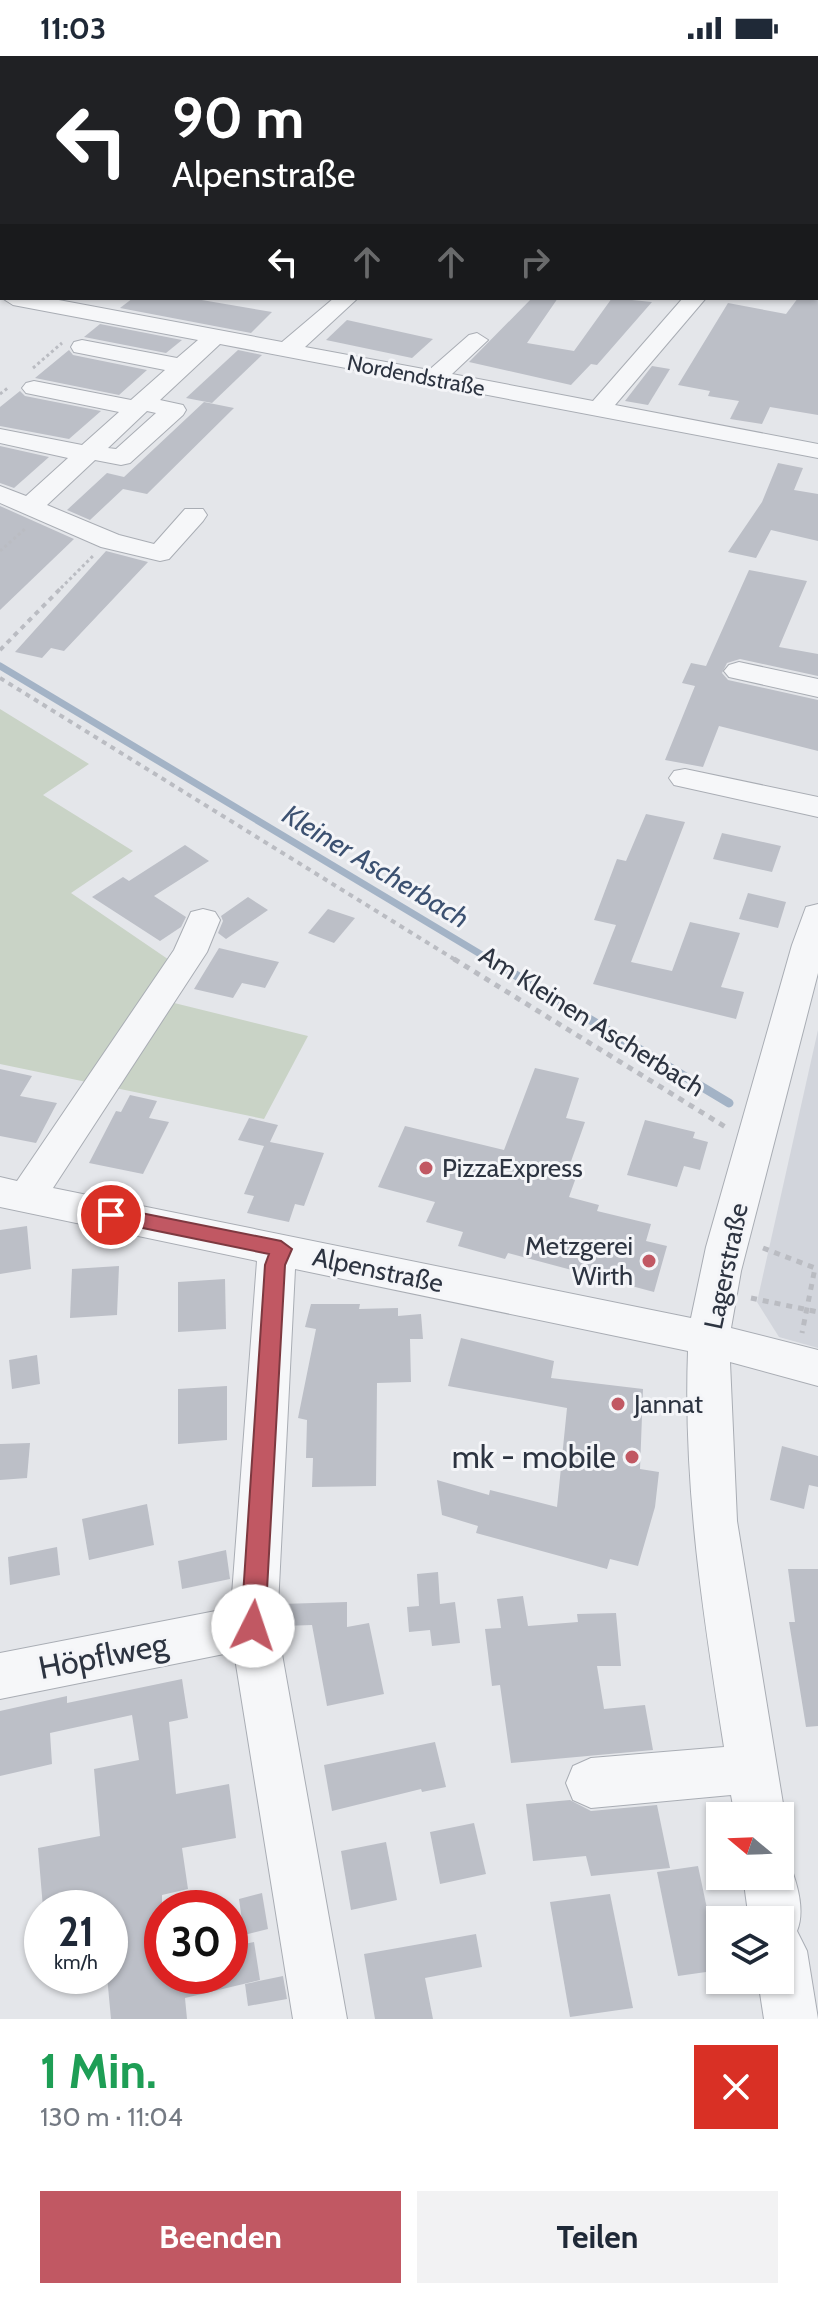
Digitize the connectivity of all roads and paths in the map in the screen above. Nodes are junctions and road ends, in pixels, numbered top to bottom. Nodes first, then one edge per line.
1 (23, 300) edge
2 (345, 300) edge
3 (693, 300) edge
4 (97, 315) junction
5 (214, 337) junction
6 (477, 340) dead end
7 (82, 347) dead end
8 (286, 351) junction
9 (182, 366) junction
10 (434, 378) junction
11 (24, 382) junction
12 (0, 394) edge
13 (139, 406) junction
14 (598, 410) junction
15 (0, 436) edge
16 (818, 451) edge
17 (87, 453) junction
18 (0, 494) edge
19 (194, 515) dead end
20 (28, 517) junction
21 (110, 541) junction
22 (0, 551) edge
23 (0, 649) edge
24 (739, 671) dead end
25 (0, 678) edge
26 (818, 688) edge
27 (685, 778) dead end
28 (818, 807) edge
29 (818, 915) edge
30 (203, 920) dead end
31 (754, 1145) junction
32 (13, 1195) edge
33 (763, 1248) dead end
34 (281, 1249) junction
35 (751, 1298) dead end
36 (807, 1312) junction
37 (818, 1312) edge
38 (709, 1340) junction
39 (807, 1365) edge
40 (253, 1626) junction
41 (0, 1676) edge
42 (591, 1783) dead end
43 (756, 1793) edge
44 (787, 1994) edge
45 (320, 2019) edge
46 (791, 2019) edge

1 - 4 street, Nordendstraße
2 - 8 street
3 - 14 street
4 - 5 street, Nordendstraße
4 - 11 path
5 - 8 street, Nordendstraße
5 - 9 street
6 - 10 street
7 - 9 street
8 - 10 street, Nordendstraße
9 - 13 street
10 - 14 street, Nordendstraße
11 - 12 path
11 - 13 street
13 - 17 street
13 - 17 street
14 - 16 street, Nordendstraße
15 - 17 street
17 - 20 street
18 - 20 street
19 - 21 street
20 - 21 street
20 - 22 path
21 - 23 path
24 - 26 street
25 - 31 path, Am Kleinen Ascherbach
27 - 28 street
29 - 31 street, Lagerstraße
30 - 32 street
31 - 38 street, Lagerstraße
32 - 34 street, Alpenstraße
33 - 36 path
34 - 38 street, Alpenstraße
34 - 40 street
35 - 36 path
36 - 37 path
36 - 39 path
38 - 39 street, Alpenstraße
38 - 43 street, Lagerstraße
40 - 41 street, Höpflweg
40 - 45 street
42 - 43 street
44 - 46 street

